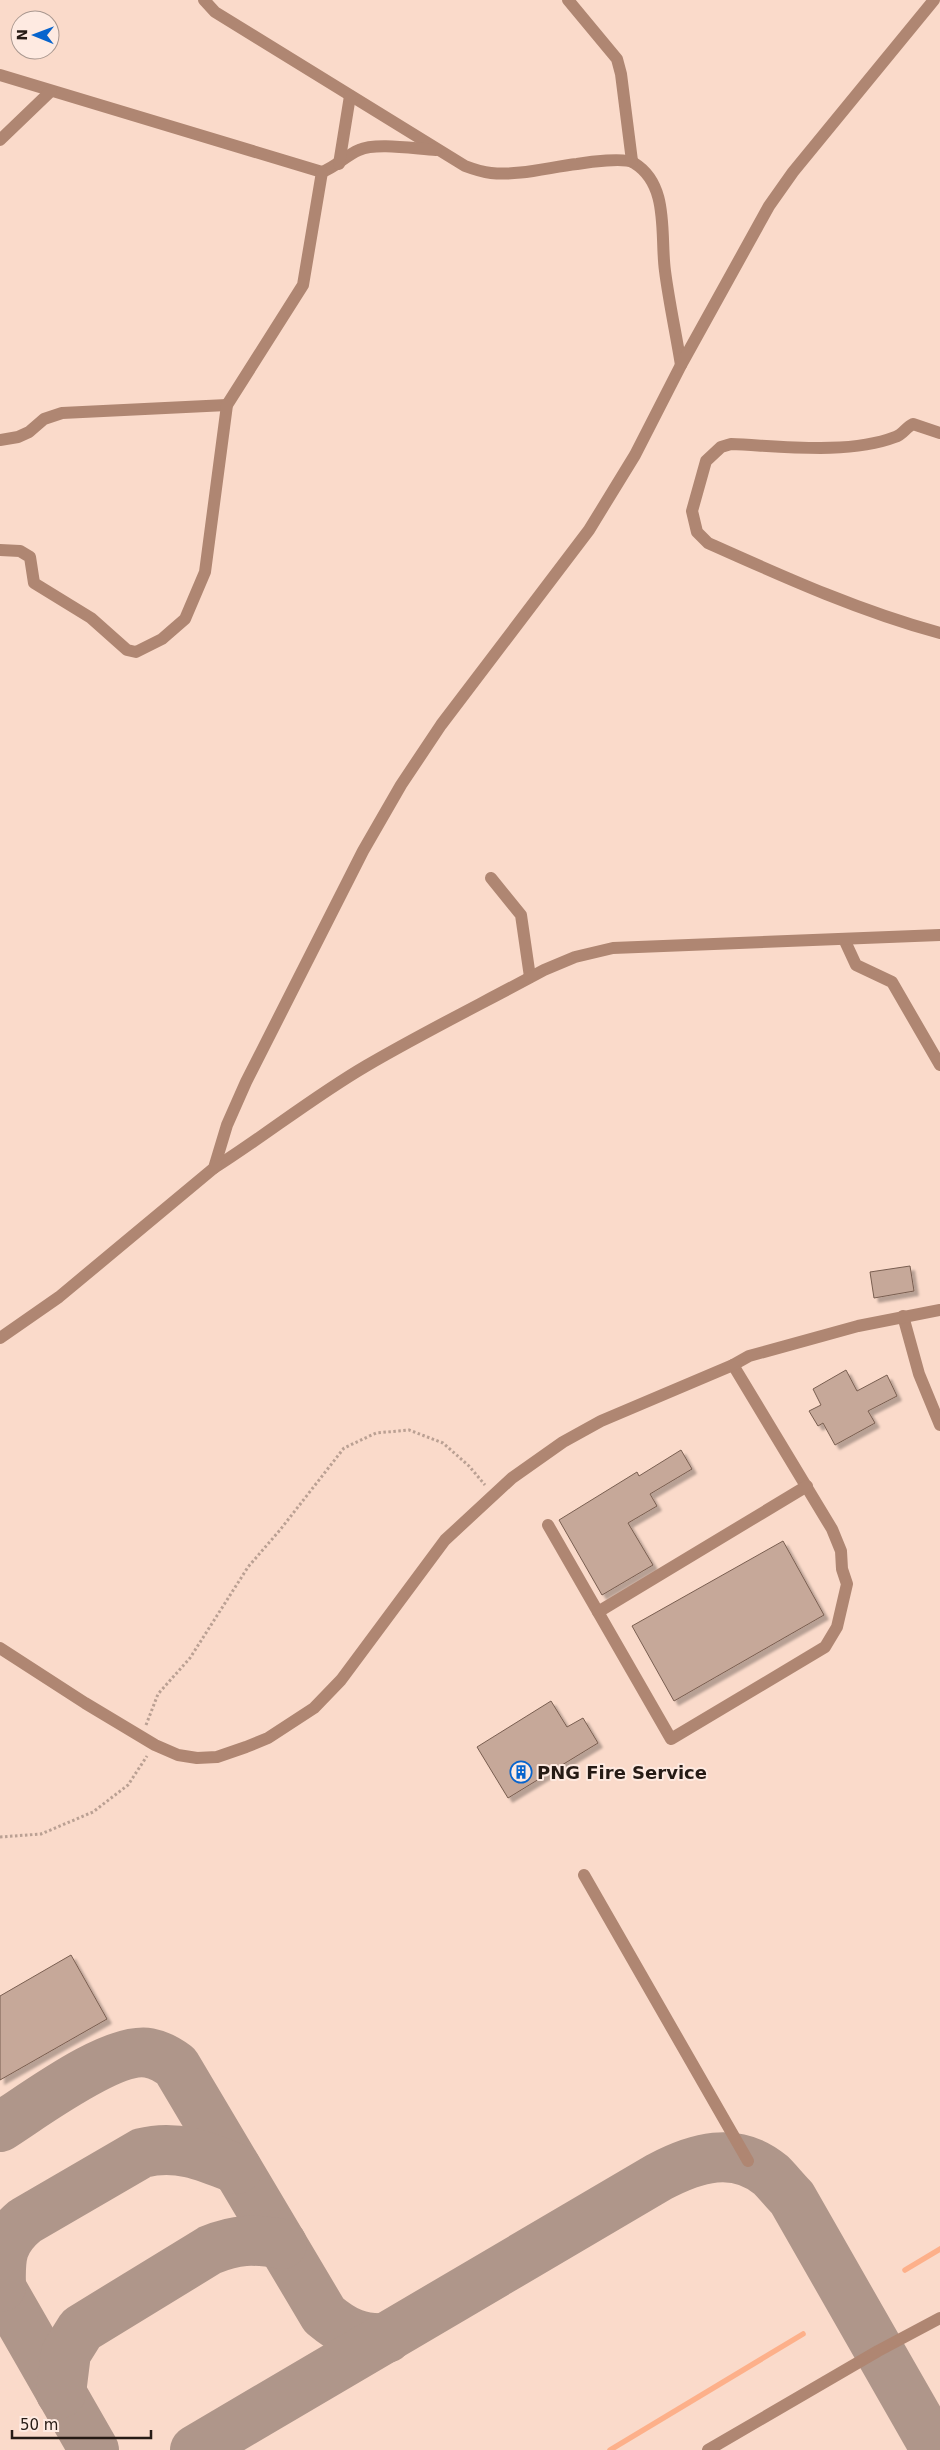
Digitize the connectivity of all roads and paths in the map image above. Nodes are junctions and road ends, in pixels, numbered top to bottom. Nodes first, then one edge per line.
1 (204, 0) edge
2 (568, 0) edge
3 (934, 0) edge
4 (0, 75) edge
5 (51, 91) junction
6 (350, 96) junction
7 (0, 140) edge
8 (438, 151) junction
9 (632, 161) junction
10 (338, 164) junction
11 (322, 172) junction
12 (681, 365) junction
13 (227, 405) junction
14 (940, 433) edge
15 (0, 440) edge
16 (0, 550) edge
17 (940, 633) edge
18 (492, 878) dead end
19 (940, 935) edge
20 (844, 939) junction
21 (530, 977) junction
22 (940, 1065) edge
23 (214, 1168) junction
24 (940, 1310) edge
25 (903, 1316) junction
26 (0, 1338) edge
27 (733, 1365) junction
28 (940, 1425) edge
29 (806, 1486) junction
30 (493, 1494) junction
31 (548, 1526) dead end
32 (598, 1612) junction
33 (0, 1648) edge
34 (142, 1737) junction
35 (155, 1745) junction
36 (0, 1837) edge
37 (584, 1876) dead end
38 (748, 2161) dead end
39 (940, 2318) edge
40 (708, 2450) edge

1 - 6 street
2 - 9 street
3 - 12 street
4 - 5 street
5 - 7 street
5 - 11 street
6 - 8 street
6 - 10 street
8 - 9 street
8 - 10 street
9 - 12 street
10 - 11 street
11 - 13 street
12 - 23 street
13 - 15 street
13 - 16 street
14 - 17 street
18 - 21 street
19 - 20 street
20 - 21 street
20 - 22 street
21 - 23 street
23 - 26 street
24 - 25 street
25 - 27 street
25 - 28 street
27 - 29 street
27 - 30 street
29 - 32 street
29 - 32 street
30 - 34 path
30 - 35 street
31 - 32 street
33 - 34 street
34 - 35 street
35 - 36 path
37 - 38 street
39 - 40 street

